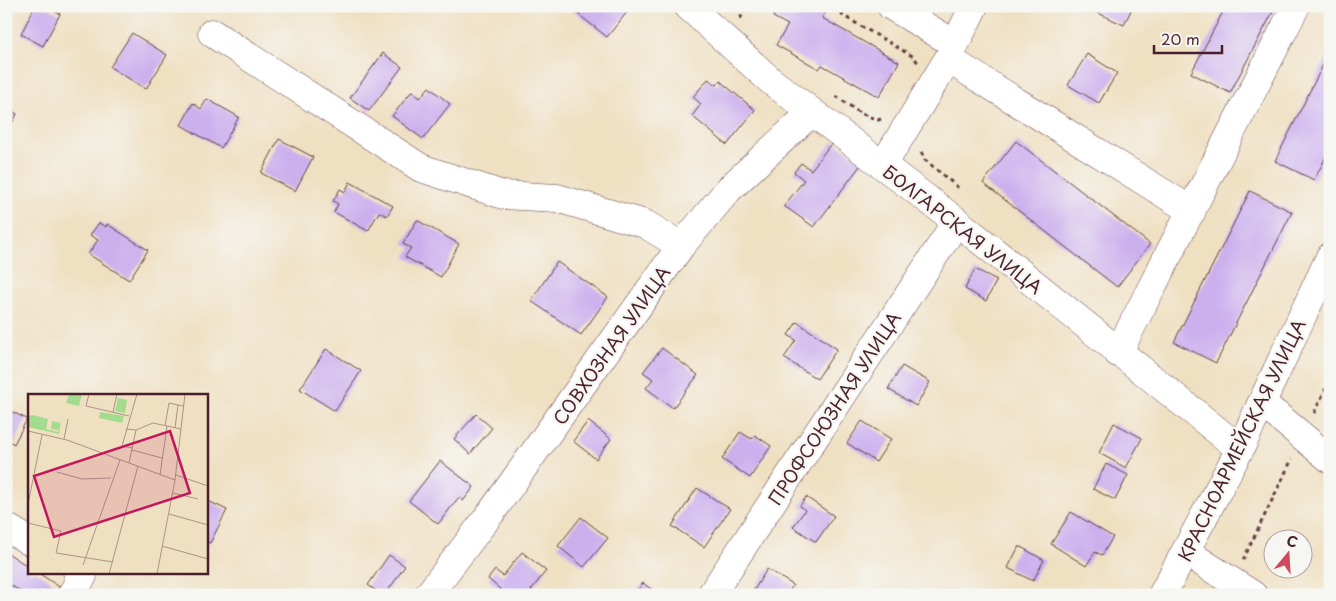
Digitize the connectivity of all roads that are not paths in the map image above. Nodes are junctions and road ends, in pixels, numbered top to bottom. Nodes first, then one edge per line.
1 (688, 6) edge
2 (891, 6) edge
3 (974, 6) edge
4 (1296, 6) edge
5 (212, 33) dead end
6 (951, 52) junction
7 (812, 112) junction
8 (883, 166) junction
9 (1192, 211) junction
10 (955, 220) junction
11 (681, 246) junction
12 (1330, 257) edge
13 (1118, 353) junction
14 (1262, 403) junction
15 (1240, 449) junction
16 (1330, 458) edge
17 (6, 527) edge
18 (28, 540) edge
19 (1186, 552) junction
20 (80, 574) edge
21 (71, 595) edge
22 (428, 595) edge
23 (711, 595) edge
24 (1162, 595) edge
25 (1253, 595) edge

1 - 7 street, БОЛГАРСКАЯ УЛИЦА
2 - 6 street
3 - 6 street
4 - 9 street
5 - 11 street
6 - 8 street
6 - 9 street
7 - 8 street, БОЛГАРСКАЯ УЛИЦА
7 - 11 street, СОВХОЗНАЯ УЛИЦА
8 - 10 street, БОЛГАРСКАЯ УЛИЦА
9 - 13 street
10 - 13 street, БОЛГАРСКАЯ УЛИЦА
10 - 23 street, ПРОФСОЮЗНАЯ УЛИЦА
11 - 22 street, СОВХОЗНАЯ УЛИЦА
12 - 14 street, КРАСНОАРМЕЙСКАЯ УЛИЦА
13 - 15 street, БОЛГАРСКАЯ УЛИЦА
14 - 15 street, КРАСНОАРМЕЙСКАЯ УЛИЦА
14 - 16 street
15 - 19 street, КРАСНОАРМЕЙСКАЯ УЛИЦА
17 - 18 street
19 - 24 street, КРАСНОАРМЕЙСКАЯ УЛИЦА
19 - 25 street
20 - 21 street

